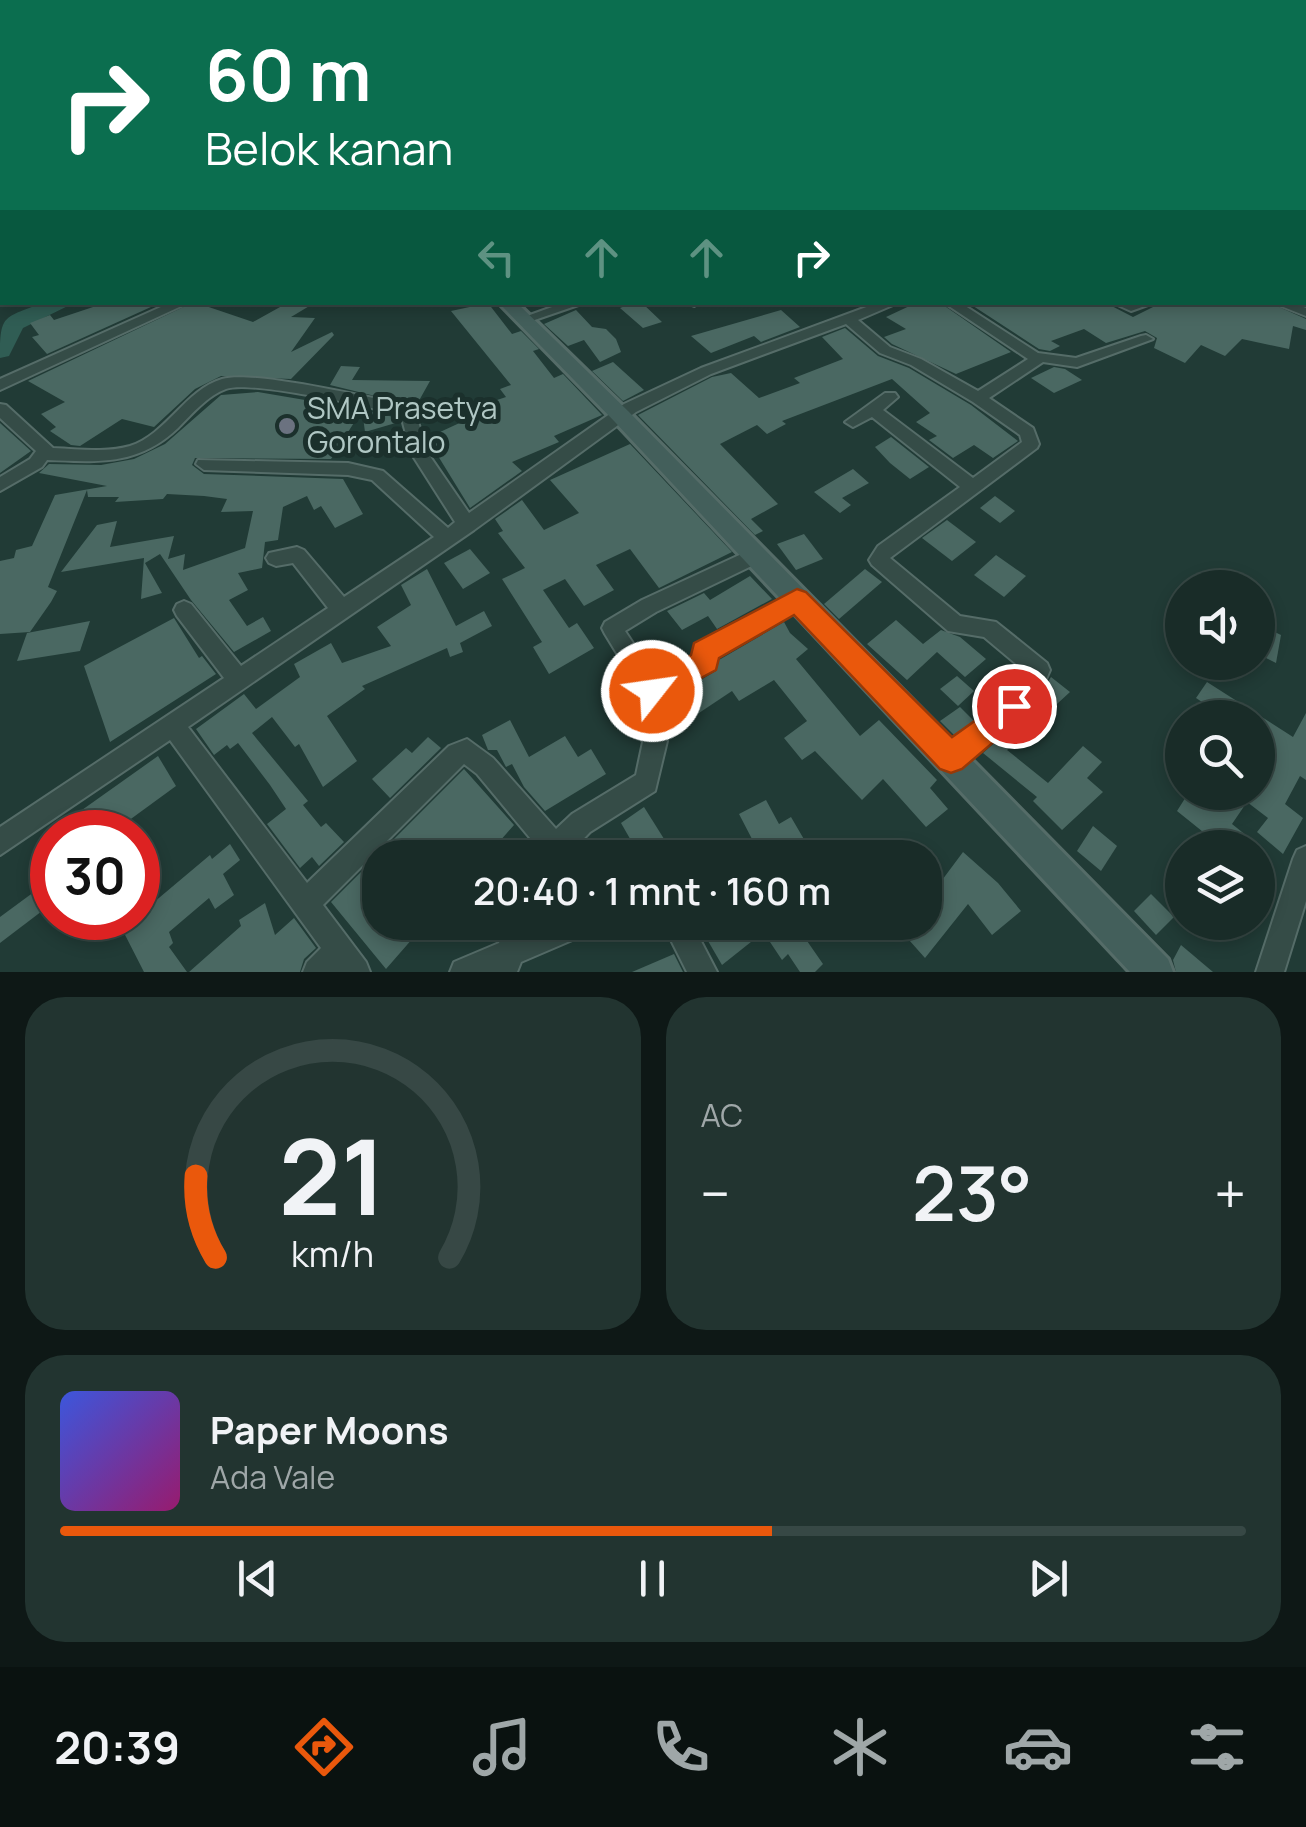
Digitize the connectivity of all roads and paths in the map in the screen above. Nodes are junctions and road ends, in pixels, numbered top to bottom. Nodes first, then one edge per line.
1 (177, 305) edge
2 (559, 305) edge
3 (886, 305) edge
4 (954, 305) edge
5 (515, 311) edge
6 (848, 319) junction
7 (1146, 339) dead end
8 (1037, 357) junction
9 (0, 385) edge
10 (890, 397) dead end
11 (978, 398) junction
12 (0, 409) edge
13 (874, 410) junction
14 (621, 416) junction
15 (853, 422) dead end
16 (45, 454) junction
17 (204, 464) dead end
18 (0, 485) edge
19 (972, 488) junction
20 (466, 524) junction
21 (447, 538) junction
22 (755, 556) junction
23 (276, 558) dead end
24 (797, 600) junction
25 (342, 609) junction
26 (184, 610) dead end
27 (237, 678) junction
28 (652, 691) junction
29 (172, 724) junction
30 (951, 758) junction
31 (370, 840) edge
32 (544, 840) edge
33 (565, 840) edge
34 (0, 842) edge
35 (362, 848) edge
36 (1306, 859) edge
37 (306, 904) junction
38 (548, 940) edge
39 (689, 940) edge
40 (348, 961) edge
41 (505, 963) edge
42 (317, 972) edge
43 (464, 972) edge
44 (703, 972) edge
45 (1156, 972) edge
46 (1270, 972) edge

1 - 9 street
2 - 5 street
3 - 6 street
4 - 8 street
5 - 14 street
6 - 11 street
6 - 14 street
7 - 8 street
8 - 11 street
10 - 13 street
11 - 19 street
12 - 16 street
13 - 15 street
13 - 19 street
14 - 20 street
14 - 22 street
16 - 18 street
16 - 20 street
17 - 21 street
19 - 30 street
20 - 21 street
21 - 25 street
22 - 24 street
22 - 28 street
23 - 25 street
24 - 28 street
24 - 30 street
25 - 27 street
26 - 27 street
27 - 29 street
28 - 33 street
29 - 34 street
29 - 37 street
30 - 45 street
31 - 32 street
35 - 37 street
36 - 46 street
37 - 40 street
38 - 41 street
39 - 44 street
40 - 42 street
41 - 43 street

